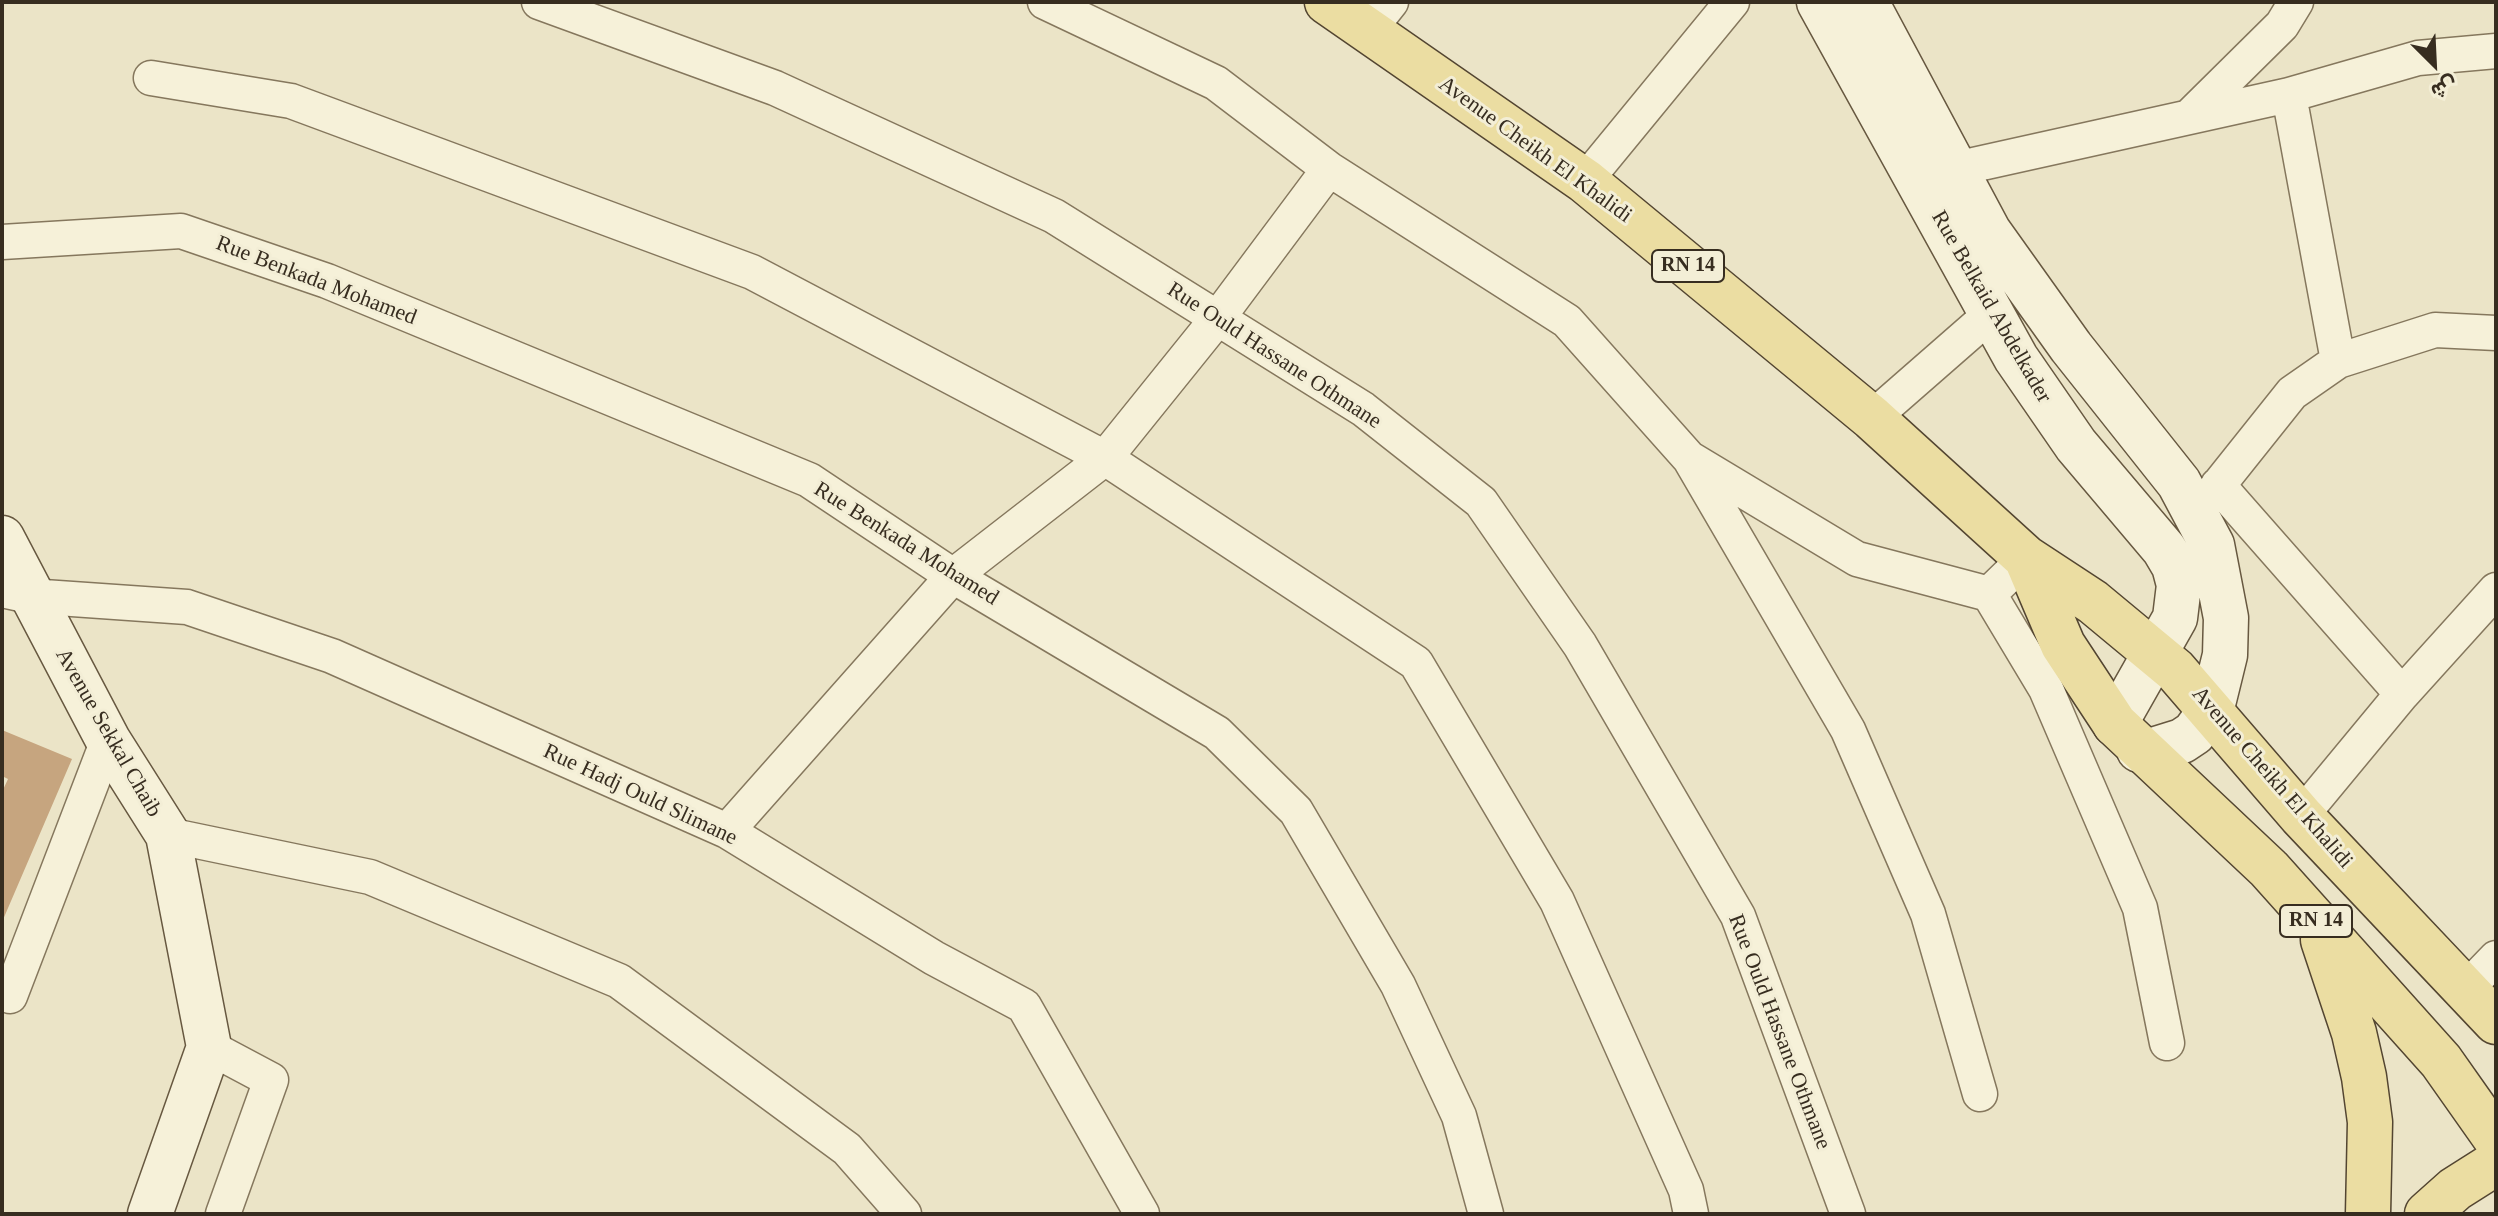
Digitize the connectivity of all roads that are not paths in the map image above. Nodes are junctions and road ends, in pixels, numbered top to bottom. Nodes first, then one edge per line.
1 (539, 2) edge
2 (1045, 2) edge
3 (1327, 2) edge
4 (1732, 2) edge
5 (1819, 2) edge
6 (2296, 2) edge
7 (1871, 4) edge
8 (1380, 16) edge
9 (2496, 51) edge
10 (151, 78) dead end
11 (2289, 95) junction
12 (2192, 114) junction
13 (1329, 169) junction
14 (1955, 169) junction
15 (1585, 181) junction
16 (2, 242) edge
17 (1991, 314) junction
18 (1217, 319) junction
19 (2496, 333) edge
20 (2338, 361) junction
21 (1872, 418) junction
22 (1105, 458) junction
23 (1689, 458) junction
24 (2207, 498) junction
25 (2, 538) edge
26 (2026, 558) junction
27 (953, 576) junction
28 (2496, 590) edge
29 (16, 593) edge
30 (1989, 594) junction
31 (2155, 653) junction
32 (2402, 694) junction
33 (2212, 708) junction
34 (2127, 737) junction
35 (108, 740) junction
36 (2301, 816) junction
37 (727, 831) junction
38 (168, 835) junction
39 (2318, 923) junction
40 (2496, 958) edge
41 (2466, 989) junction
42 (5, 1000) edge
43 (2496, 1022) edge
44 (2167, 1043) dead end
45 (209, 1047) junction
46 (1980, 1094) dead end
47 (2496, 1139) edge
48 (2496, 1163) edge
49 (150, 1214) edge
50 (223, 1214) edge
51 (904, 1214) edge
52 (1142, 1214) edge
53 (1486, 1214) edge
54 (1691, 1214) edge
55 (1848, 1214) edge
56 (2368, 1214) edge
57 (2427, 1214) edge

1 - 18 street, Rue Ould Hassane Othmane
2 - 13 street
3 - 8 main road, Avenue Cheikh El Khalidi / RN 14
4 - 15 street
5 - 17 street, Rue Belkaid Abdelkader
6 - 12 street
7 - 14 street
8 - 15 main road, Avenue Cheikh El Khalidi / RN 14
9 - 11 street
10 - 22 street
11 - 12 street
11 - 20 street
12 - 14 street
13 - 18 street
13 - 23 street
14 - 24 street
15 - 21 main road, Avenue Cheikh El Khalidi / RN 14
16 - 27 street, Rue Benkada Mohamed
17 - 21 street
17 - 31 street, Rue Belkaid Abdelkader
18 - 22 street
18 - 55 street, Rue Ould Hassane Othmane
19 - 20 street
20 - 24 street
21 - 26 main road, Avenue Cheikh El Khalidi / RN 14
22 - 27 street
22 - 54 street
23 - 30 street
23 - 46 street
24 - 32 street
24 - 33 street
25 - 29 street, Avenue Sekkal Chaib
26 - 30 street
26 - 31 main road, Avenue Cheikh El Khalidi / RN 14
26 - 34 main road, Avenue Cheikh El Khalidi / RN 14
27 - 37 street
27 - 53 street, Rue Benkada Mohamed
28 - 32 street
29 - 35 street, Avenue Sekkal Chaib
29 - 37 street, Rue Hadj Ould Slimane
30 - 44 street
31 - 33 main road, Avenue Cheikh El Khalidi / RN 14
31 - 34 street, Rue Belkaid Abdelkader
32 - 36 street
33 - 34 street
33 - 36 main road, Avenue Cheikh El Khalidi / RN 14
34 - 39 main road, Avenue Cheikh El Khalidi / RN 14
35 - 38 street, Avenue Sekkal Chaib
35 - 42 street
36 - 41 main road, Avenue Cheikh El Khalidi / RN 14
37 - 52 street, Rue Hadj Ould Slimane
38 - 45 street, Avenue Sekkal Chaib
38 - 51 street
39 - 47 main road, Avenue Cheikh El Khalidi / RN 14
39 - 56 main road
40 - 41 street
41 - 43 main road, Avenue Cheikh El Khalidi / RN 14
45 - 49 street
45 - 50 street
48 - 57 main road

